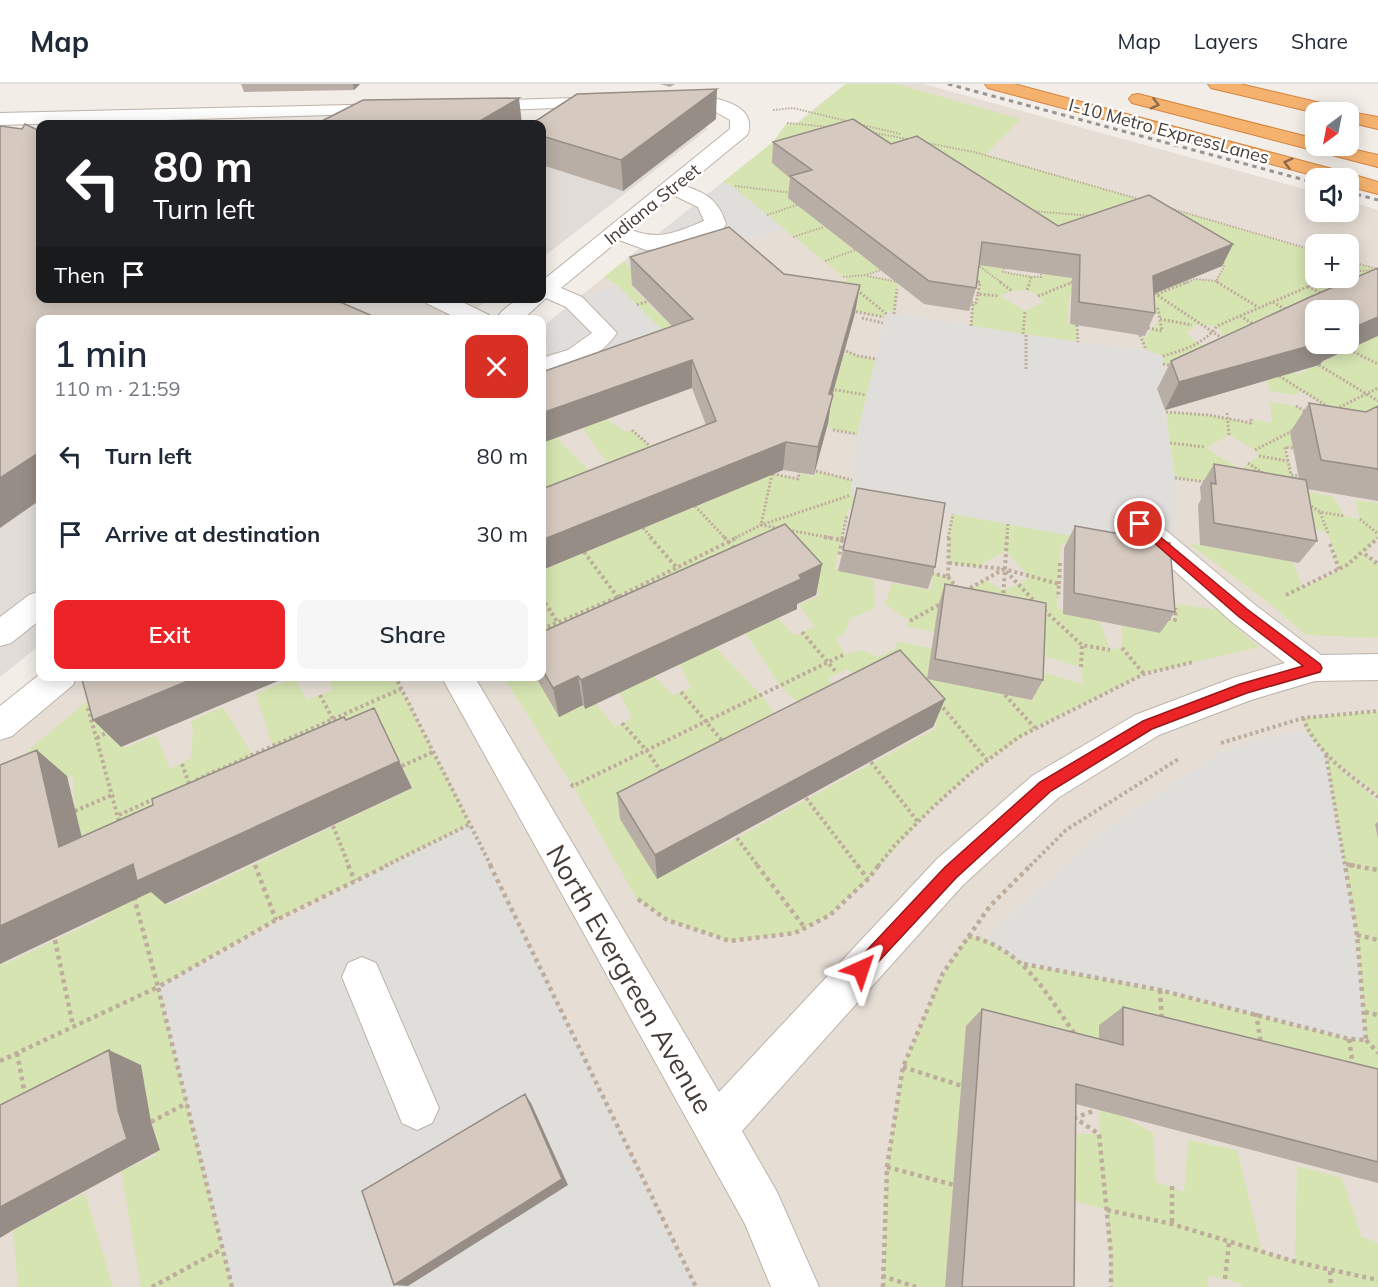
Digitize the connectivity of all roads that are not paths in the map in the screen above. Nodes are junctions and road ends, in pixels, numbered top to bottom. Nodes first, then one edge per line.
1 (994, 84) edge
2 (1217, 84) edge
3 (514, 87) dead end
4 (1123, 96) dead end
5 (658, 100) edge
6 (625, 101) edge
7 (535, 105) junction
8 (1305, 105) edge
9 (463, 107) edge
10 (404, 108) edge
11 (278, 118) edge
12 (0, 119) edge
13 (1359, 119) edge
14 (1378, 123) edge
15 (1305, 142) edge
16 (1359, 156) edge
17 (1378, 161) edge
18 (1305, 168) edge
19 (1359, 183) edge
20 (672, 188) junction
21 (1378, 188) edge
22 (617, 232) junction
23 (546, 285) edge
24 (546, 295) edge
25 (445, 303) edge
26 (528, 303) edge
27 (471, 315) edge
28 (513, 315) edge
29 (546, 365) edge
30 (1140, 524) dead end
31 (36, 606) edge
32 (0, 634) edge
33 (1378, 667) edge
34 (1315, 668) junction
35 (55, 681) edge
36 (460, 681) edge
37 (0, 726) edge
38 (362, 976) dead end
39 (417, 1108) dead end
40 (716, 1127) junction
41 (795, 1287) edge

18 -> 1 highway, I-10 Metro ExpressLanes
2 - 8 highway
3 - 7 street
4 -> 15 highway, I-10 Metro ExpressLanes
5 - 20 street, Indiana Street
6 - 7 street
7 - 9 street
10 - 11 street
11 - 12 street
13 - 14 highway
16 - 17 highway, I-10 Metro ExpressLanes
19 - 21 highway, I-10 Metro ExpressLanes
20 - 22 street, Indiana Street
20 - 22 street
22 - 23 street, Indiana Street
24 - 29 street
25 - 27 street
26 - 28 street, Indiana Street
30 - 34 street
31 - 32 street
33 - 34 street
34 - 40 street
35 - 37 street
36 - 40 street, North Evergreen Avenue
38 - 39 street
40 - 41 street, North Evergreen Avenue

